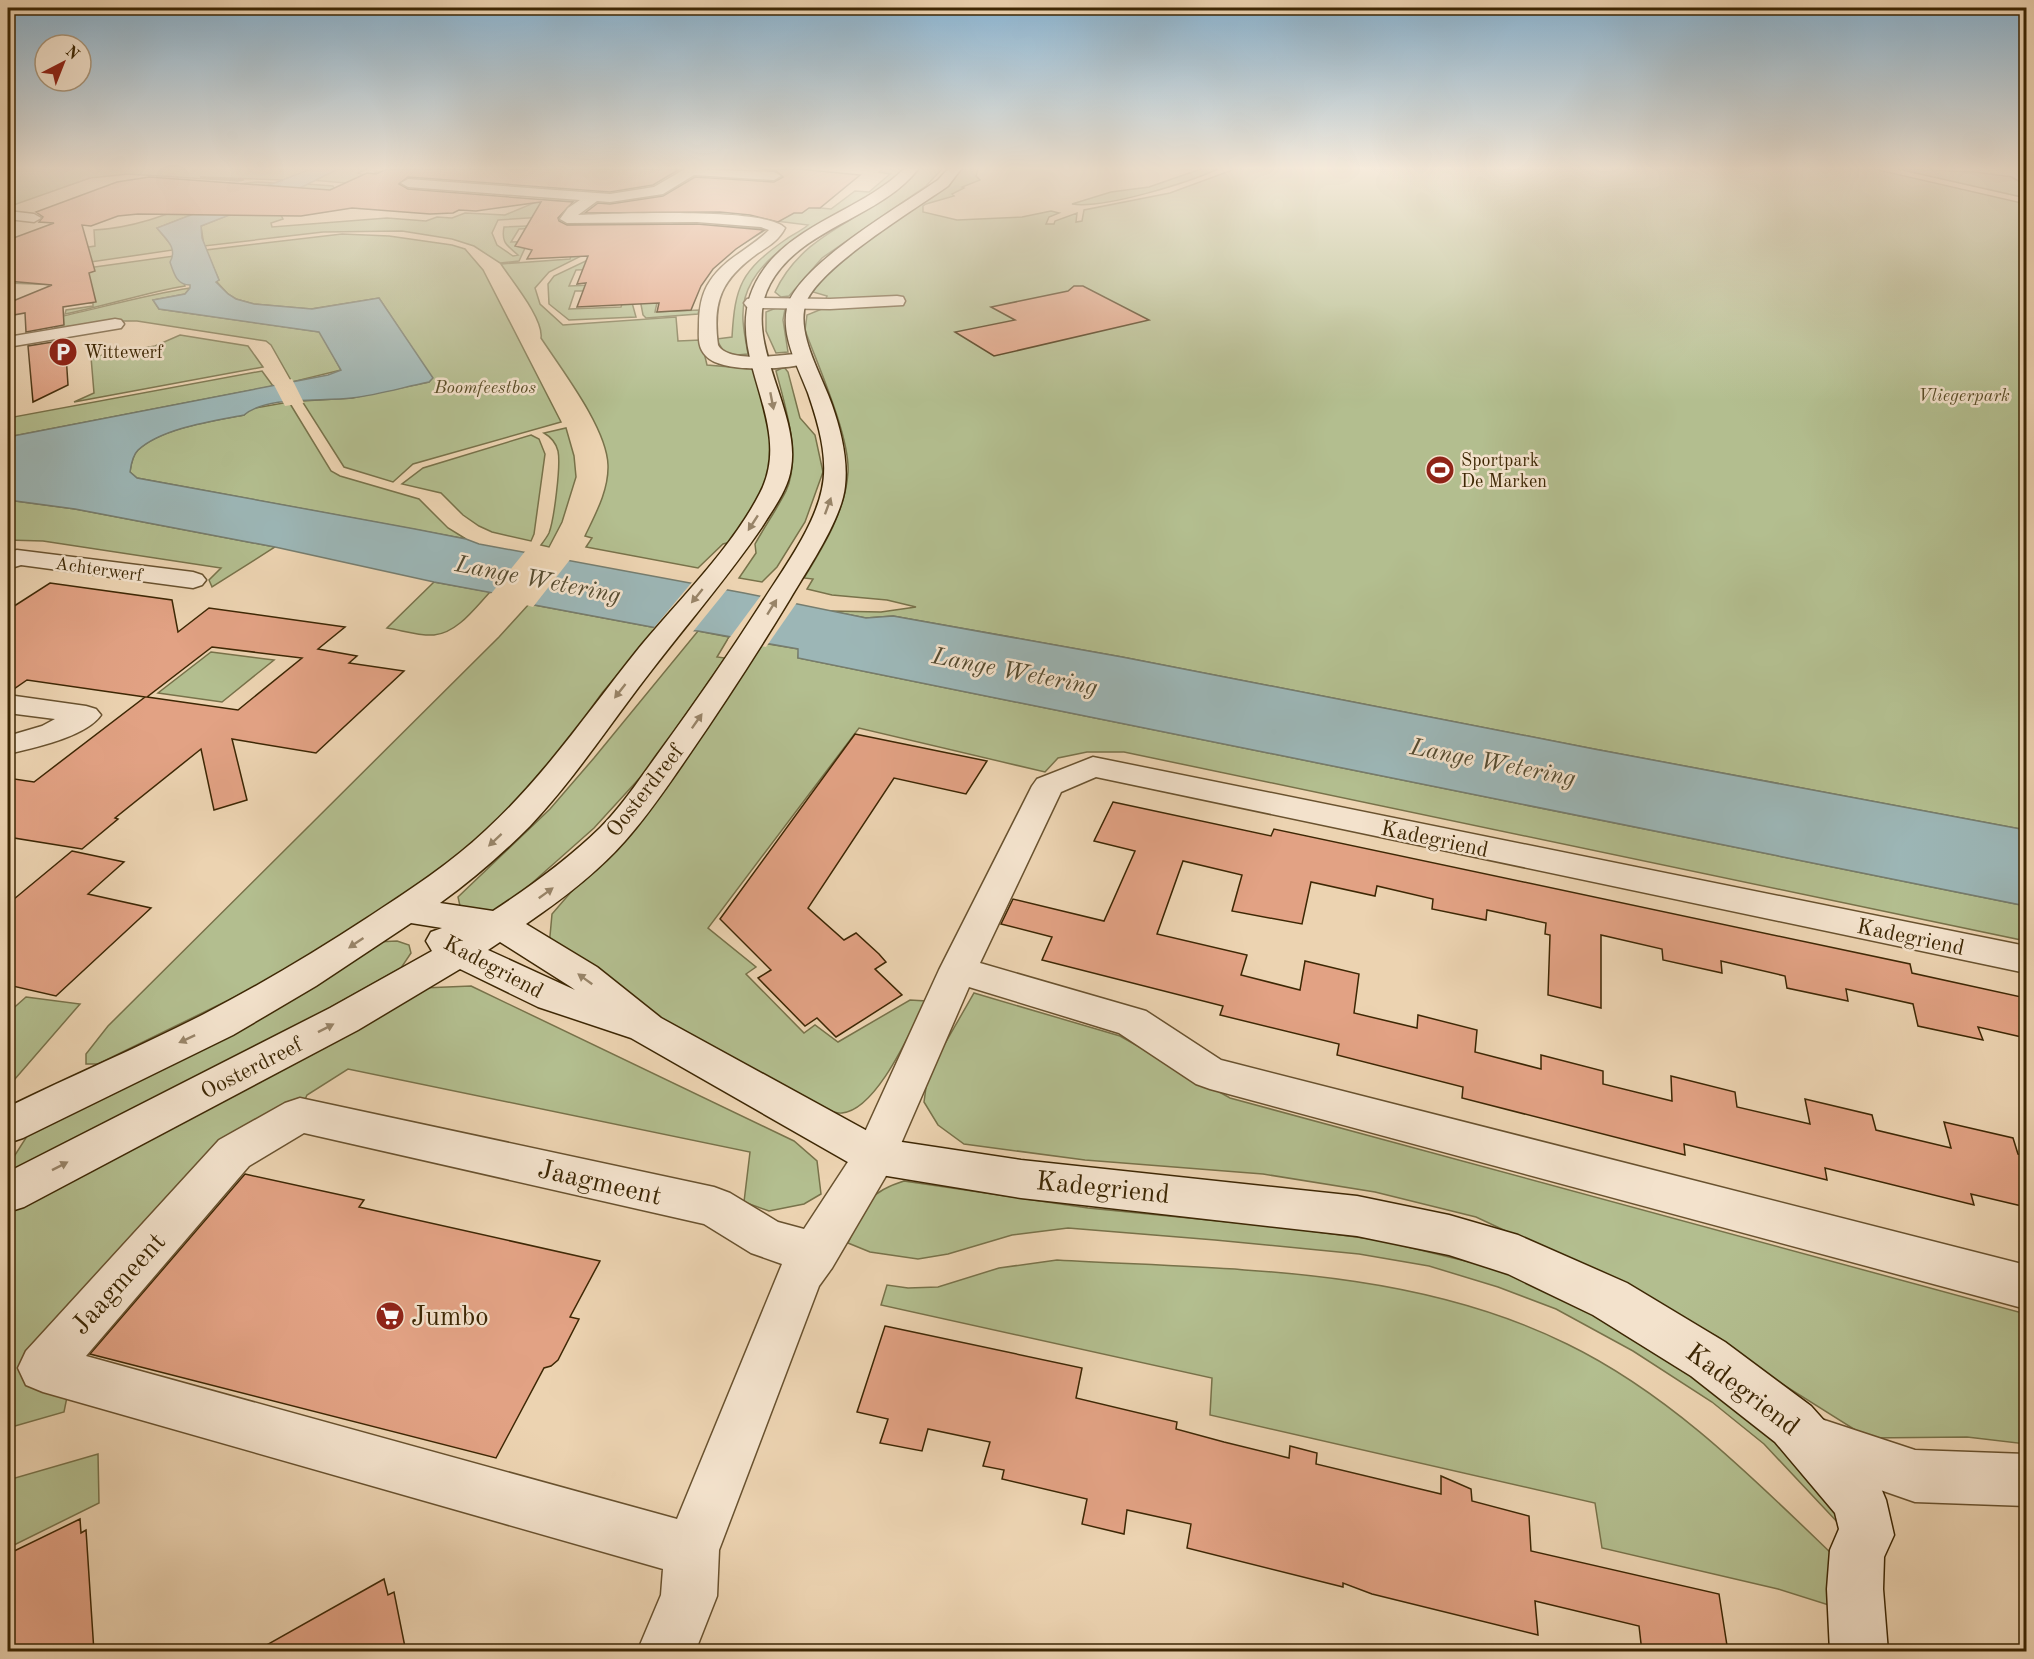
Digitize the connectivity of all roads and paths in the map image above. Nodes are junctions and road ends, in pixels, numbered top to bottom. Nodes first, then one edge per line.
1 (756, 246) edge
2 (798, 246) edge
3 (852, 246) edge
4 (897, 301) dead end
5 (797, 302) junction
6 (753, 303) junction
7 (115, 324) dead end
8 (8, 342) edge
9 (803, 359) junction
10 (762, 361) junction
11 (8, 562) edge
12 (193, 580) dead end
13 (8, 704) edge
14 (8, 745) edge
15 (405, 910) junction
16 (499, 925) junction
17 (459, 952) junction
18 (2026, 959) edge
19 (958, 970) junction
20 (647, 1029) junction
21 (8, 1126) edge
22 (875, 1156) junction
23 (8, 1192) edge
24 (816, 1253) junction
25 (2026, 1287) edge
26 (1811, 1442) junction
27 (2026, 1480) edge
28 (692, 1550) junction
29 (666, 1652) edge
30 (1859, 1652) edge

1 - 10 street
2 - 6 street
3 - 5 street
4 - 5 street
5 - 6 street
5 - 9 street, Oosterdreef
6 - 10 street
7 - 8 street
9 - 10 street
16 -> 9 street, Oosterdreef
10 -> 15 street
11 - 12 street, Achterwerf
13 - 14 street
15 - 16 street, Kadegriend
15 - 17 street, Kadegriend
15 -> 21 street
16 - 17 street, Oosterdreef
20 -> 16 street, Kadegriend
17 - 20 street, Kadegriend
23 -> 17 street, Oosterdreef
18 - 19 street, Kadegriend
19 - 22 street, Kadegriend
19 - 25 street
20 - 22 street, Kadegriend
22 - 24 street
22 - 26 street, Kadegriend
24 - 28 street
24 - 28 street, Jaagmeent
26 - 27 street
26 - 30 street, Kadegriend
28 - 29 street

